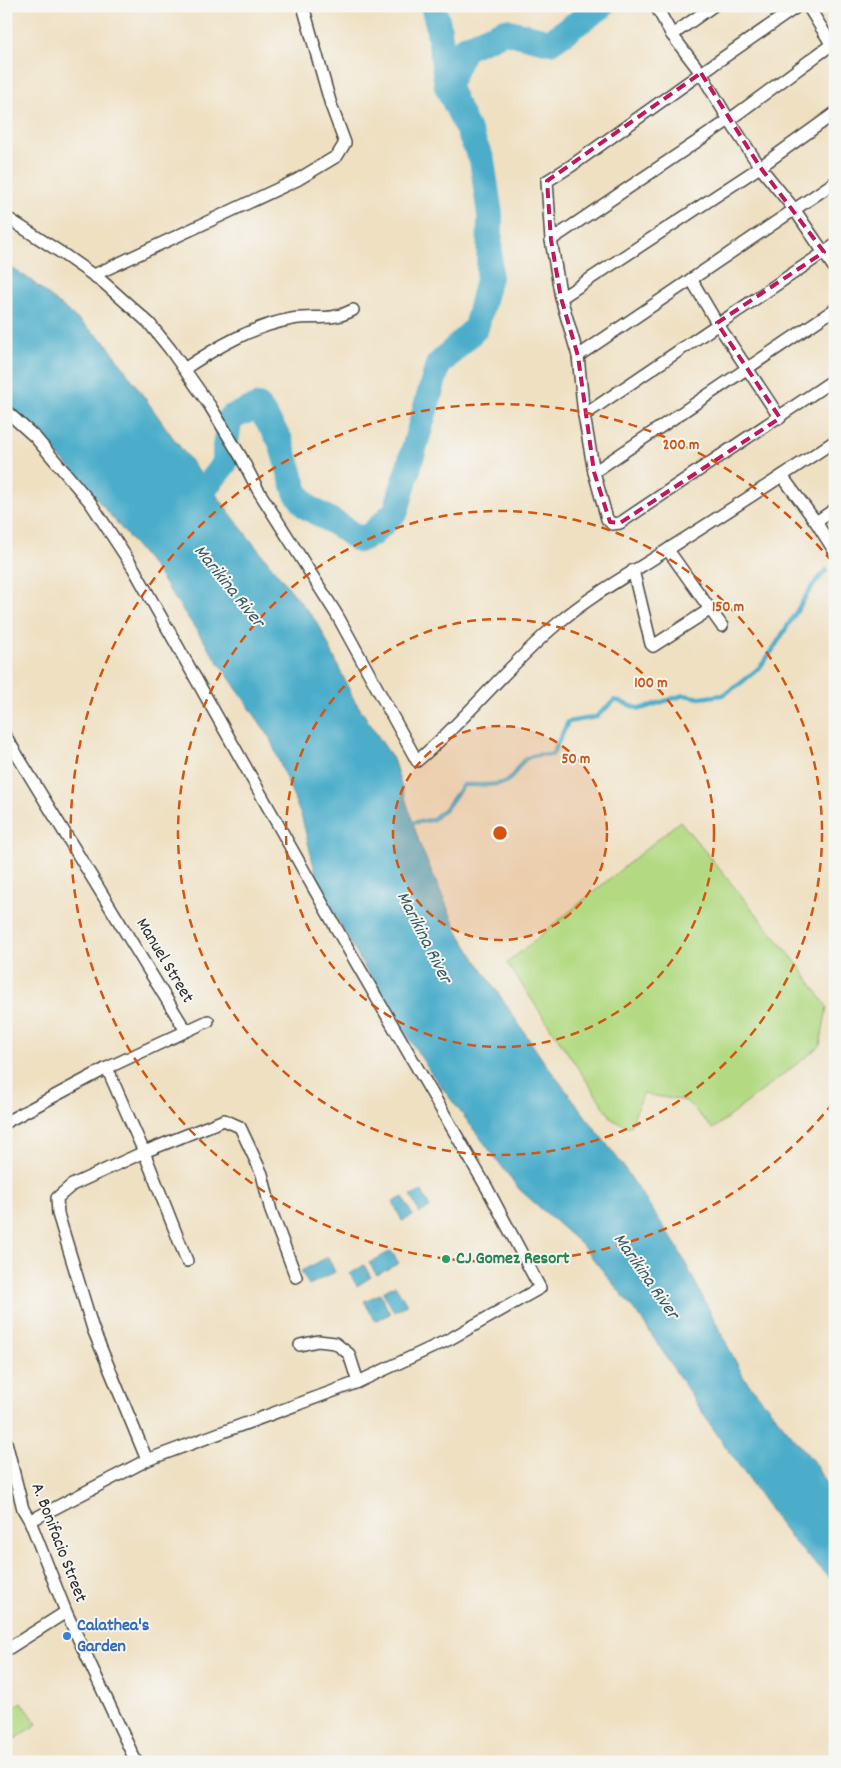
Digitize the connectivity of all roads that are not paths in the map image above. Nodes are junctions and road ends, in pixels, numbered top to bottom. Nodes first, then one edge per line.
1 (303, 6) edge
2 (656, 6) edge
3 (713, 6) edge
4 (798, 6) edge
5 (808, 6) edge
6 (672, 35) junction
7 (834, 45) edge
8 (701, 73) junction
9 (835, 113) edge
10 (729, 120) junction
11 (760, 167) junction
12 (835, 182) edge
13 (794, 210) junction
14 (6, 217) edge
15 (551, 240) junction
16 (835, 245) edge
17 (824, 252) junction
18 (835, 269) edge
19 (94, 275) junction
20 (691, 279) junction
21 (561, 298) junction
22 (835, 309) edge
23 (353, 310) dead end
24 (717, 323) junction
25 (578, 356) junction
26 (184, 369) junction
27 (747, 369) junction
28 (835, 379) edge
29 (6, 411) edge
30 (584, 414) junction
31 (780, 418) junction
32 (835, 440) edge
33 (594, 472) junction
34 (782, 476) junction
35 (835, 509) edge
36 (816, 522) junction
37 (668, 550) junction
38 (835, 552) edge
39 (633, 570) junction
40 (709, 610) junction
41 (722, 626) dead end
42 (6, 738) edge
43 (208, 1022) dead end
44 (186, 1031) junction
45 (107, 1068) junction
46 (6, 1122) edge
47 (144, 1152) junction
48 (187, 1261) dead end
49 (296, 1277) dead end
50 (300, 1345) dead end
51 (358, 1382) junction
52 (6, 1442) edge
53 (147, 1460) junction
54 (30, 1521) junction
55 (66, 1612) junction
56 (6, 1650) edge
57 (136, 1762) edge

1 - 19 street
2 - 6 street
3 - 6 street
4 - 8 street
5 - 7 street
6 - 8 street
7 - 10 street
8 - 10 street
8 - 15 street
9 - 11 street
10 - 11 street
10 - 15 street
11 - 13 street
11 - 21 street
12 - 13 street
13 - 17 street
13 - 20 street
14 - 19 street
15 - 21 street
16 - 17 street
17 - 18 street
17 - 24 street
19 - 26 street
20 - 24 street
20 - 25 street
21 - 25 street
22 - 27 street
23 - 26 street
24 - 27 street
24 - 30 street
25 - 30 street
26 - 39 street
27 - 31 street
27 - 33 street
28 - 31 street
29 - 51 street
30 - 33 street
31 - 33 street
32 - 34 street
34 - 36 street
34 - 37 street
35 - 36 street
36 - 38 street
37 - 39 street
37 - 40 street
39 - 40 street
40 - 41 street
42 - 44 street, Manuel Street
43 - 44 street
44 - 45 street, Manuel Street
45 - 46 street, Manuel Street
45 - 47 street
47 - 48 street
47 - 49 street
47 - 53 street
50 - 51 street
51 - 53 street
52 - 54 street, A. Bonifacio Street
53 - 54 street
54 - 55 street, A. Bonifacio Street
55 - 56 street
55 - 57 street, A. Bonifacio Street

